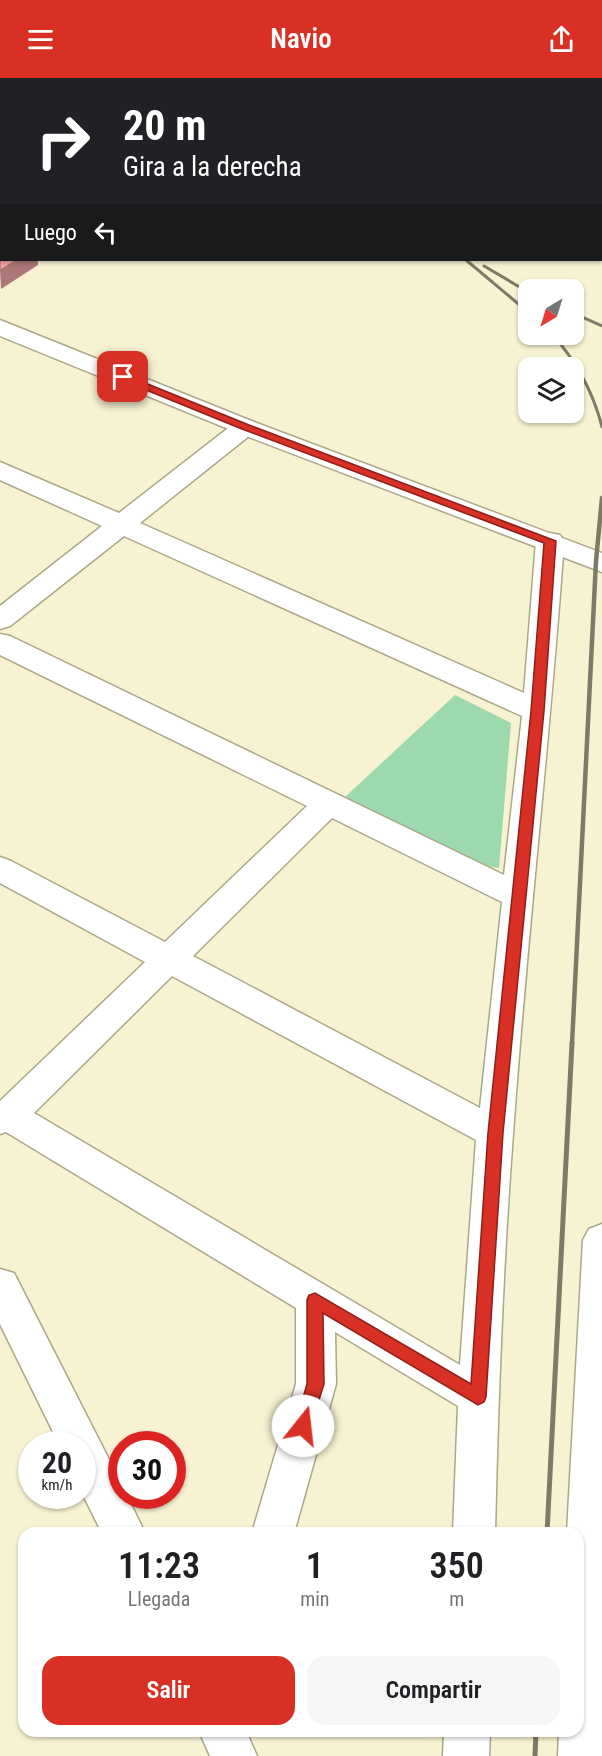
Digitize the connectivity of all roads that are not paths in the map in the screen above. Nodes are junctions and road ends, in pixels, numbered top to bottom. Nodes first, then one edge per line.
1 (0, 327) edge
2 (245, 427) junction
3 (0, 470) edge
4 (121, 526) junction
5 (550, 541) junction
6 (602, 563) edge
7 (0, 620) edge
8 (0, 643) edge
9 (537, 711) junction
10 (329, 803) junction
11 (0, 869) edge
12 (519, 896) junction
13 (169, 960) junction
14 (4, 1118) edge
15 (495, 1133) junction
16 (602, 1240) edge
17 (0, 1285) edge
18 (315, 1300) junction
19 (478, 1397) junction
20 (73, 1431) edge
21 (96, 1478) edge
22 (121, 1527) edge
23 (275, 1527) edge
24 (474, 1527) edge
25 (584, 1663) edge
26 (225, 1737) edge
27 (467, 1737) edge
28 (582, 1737) edge
29 (234, 1756) edge
30 (466, 1756) edge
31 (581, 1756) edge

1 - 2 street
2 - 4 street
2 - 5 street
3 - 4 street
4 - 7 street
4 - 9 street
5 - 6 street
5 - 9 street
8 - 10 street
9 - 12 street
10 - 12 street
10 - 13 street
11 - 13 street
12 - 15 street
13 - 14 street
13 - 15 street
14 - 18 street
15 - 19 street
16 - 25 street
17 - 20 street
18 - 19 street
18 - 23 street
19 - 24 street
21 - 22 street
26 - 29 street
27 - 30 street
28 - 31 street

